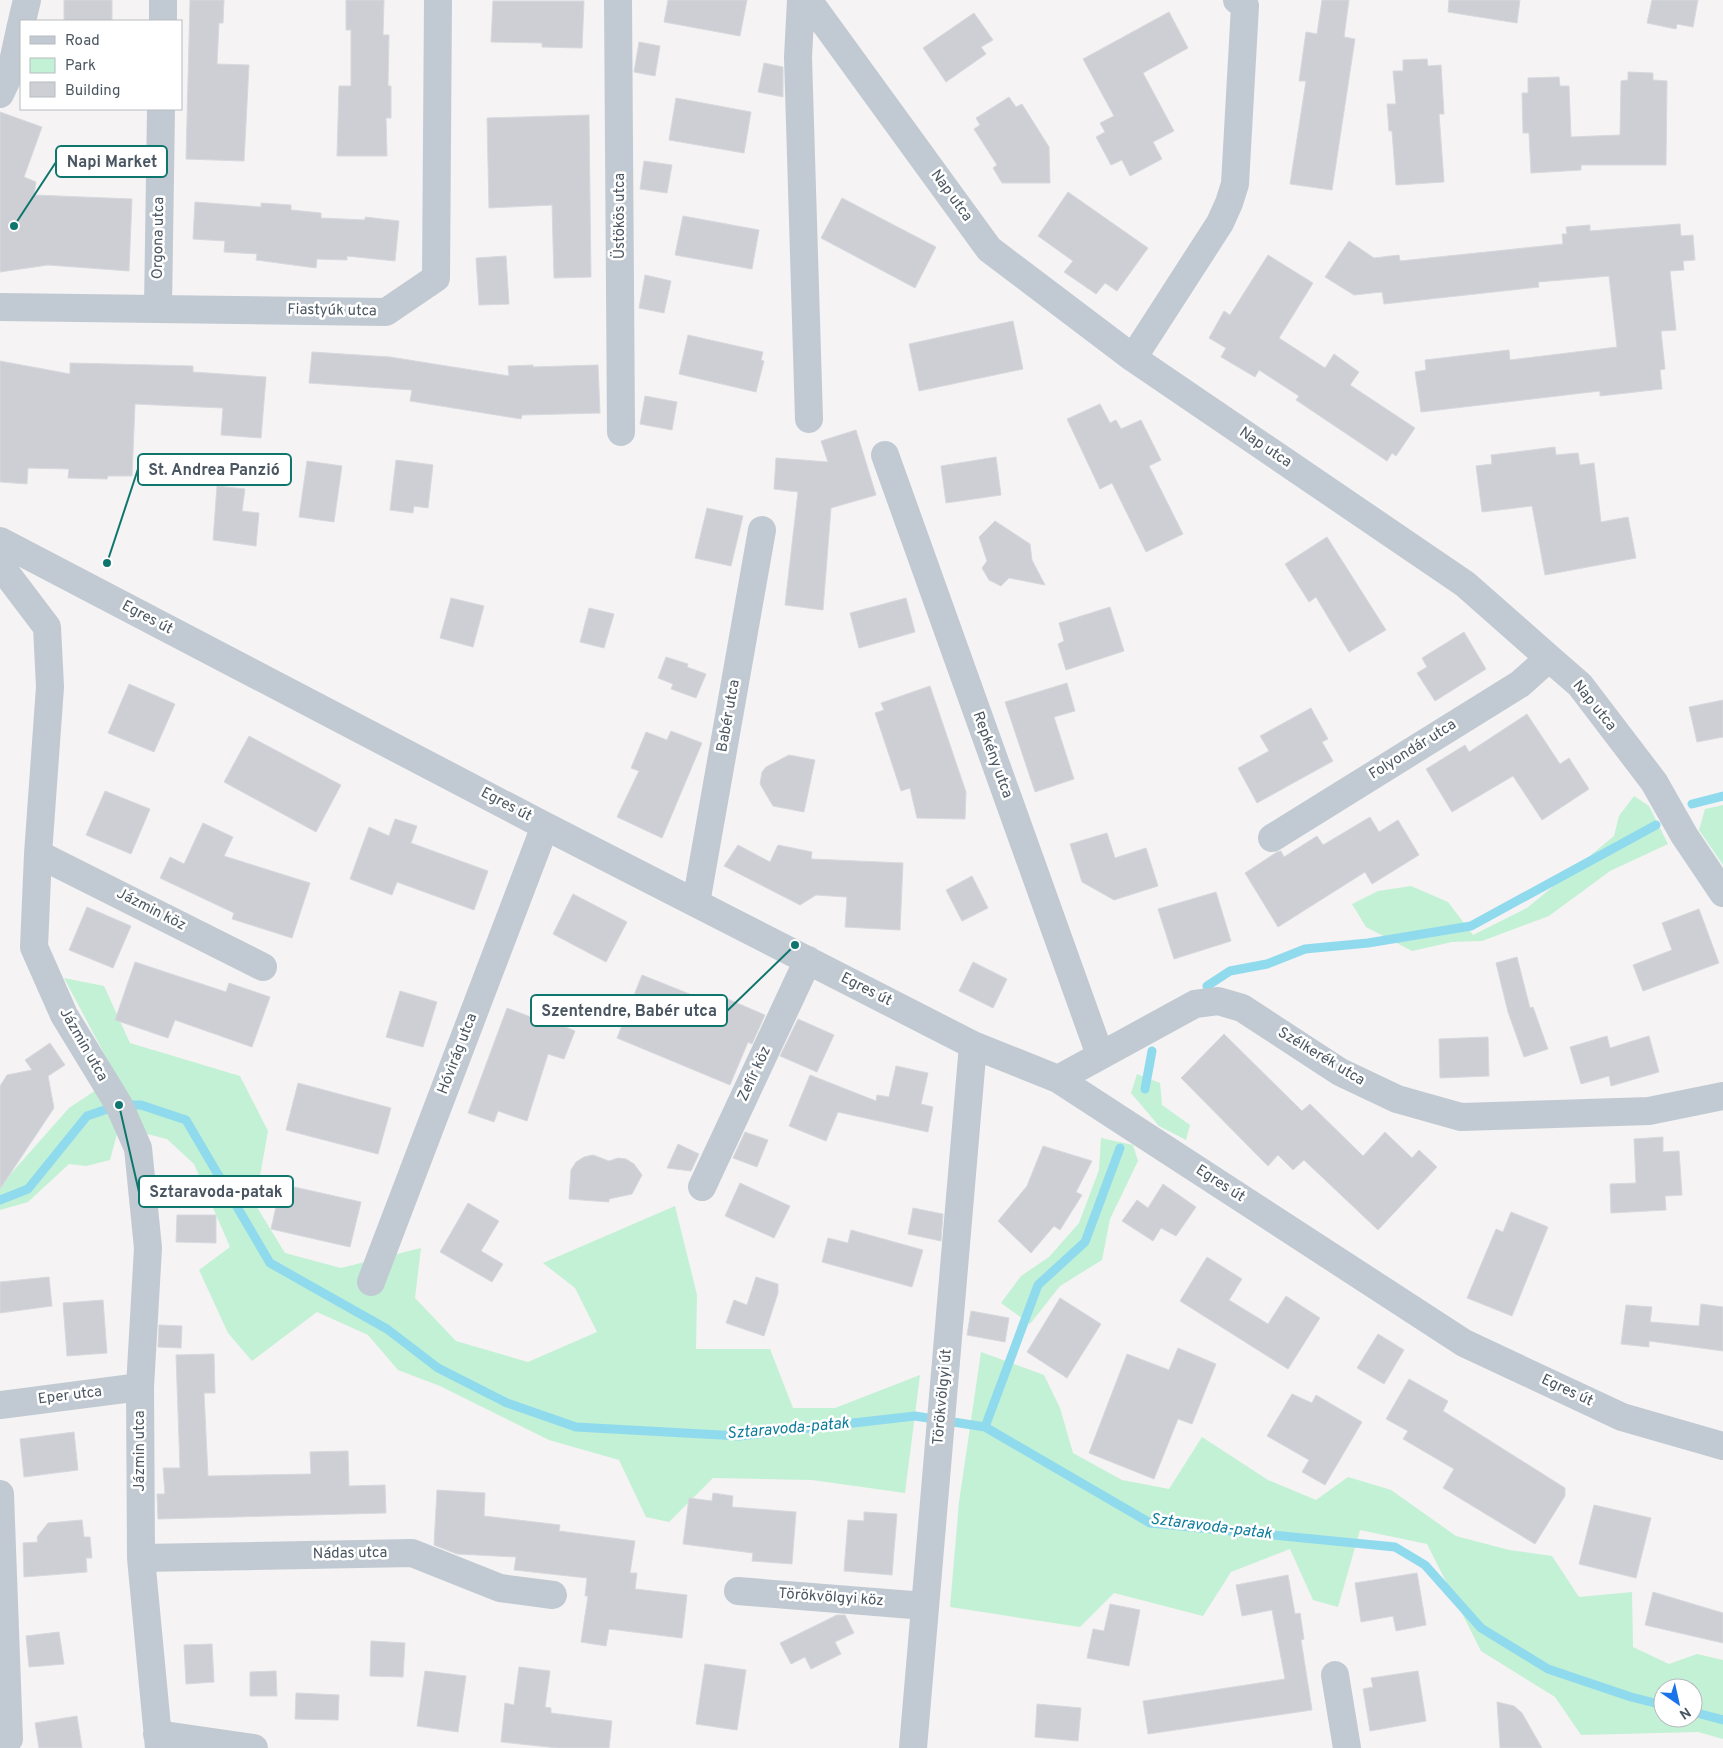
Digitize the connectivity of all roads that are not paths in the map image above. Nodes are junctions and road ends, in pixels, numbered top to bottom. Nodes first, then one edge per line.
1 (27, 0) edge
2 (163, 0) edge
3 (438, 0) edge
4 (618, 0) edge
5 (801, 0) edge
6 (808, 0) edge
7 (1241, 3) edge
8 (22, 20) edge
9 (163, 20) edge
10 (20, 30) edge
11 (11, 79) edge
12 (161, 110) edge
13 (0, 307) edge
14 (158, 308) junction
15 (1133, 358) junction
16 (810, 419) dead end
17 (621, 432) dead end
18 (885, 455) dead end
19 (762, 530) dead end
20 (0, 540) edge
21 (0, 565) edge
22 (1549, 658) junction
23 (545, 826) junction
24 (1272, 838) dead end
25 (38, 854) junction
26 (1723, 892) edge
27 (696, 903) junction
28 (808, 960) junction
29 (263, 967) dead end
30 (973, 1045) junction
31 (1100, 1055) junction
32 (1058, 1079) junction
33 (1723, 1096) edge
34 (702, 1187) dead end
35 (371, 1282) dead end
36 (140, 1387) junction
37 (0, 1405) edge
38 (1723, 1446) edge
39 (0, 1494) edge
40 (141, 1558) junction
41 (738, 1591) dead end
42 (553, 1596) dead end
43 (924, 1606) junction
44 (1335, 1675) dead end
45 (9, 1739) dead end
46 (158, 1741) edge
47 (254, 1748) edge
48 (913, 1748) edge
49 (1347, 1748) edge

1 - 8 street
2 - 9 street
3 - 14 street, Fiastyúk utca
4 - 17 street, Üstökös utca
5 - 16 street
6 - 15 street, Nap utca
7 - 15 street
10 - 11 street
12 - 14 street, Orgona utca
13 - 14 street, Fiastyúk utca
15 - 22 street, Nap utca
18 - 31 street, Repkény utca
19 - 27 street, Babér utca
20 - 23 street, Egres út
21 - 25 street, Jázmin utca
22 - 24 street, Folyondár utca
22 - 26 street, Nap utca
23 - 27 street, Egres út
23 - 35 street, Hóvirág utca
25 - 29 street, Jázmin köz
25 - 36 street, Jázmin utca
27 - 28 street, Egres út
28 - 30 street, Egres út
28 - 34 street, Zefír köz
30 - 32 street, Egres út
30 - 43 street, Törökvölgyi út
31 - 32 street, Szélkerék utca
31 - 33 street, Szélkerék utca
32 - 38 street, Egres út
36 - 37 street, Eper utca
36 - 40 street, Jázmin utca
39 - 45 street
40 - 42 street, Nádas utca
40 - 46 street, Jázmin utca
41 - 43 street, Törökvölgyi köz
43 - 48 street, Törökvölgyi út
44 - 49 street
46 - 47 street

